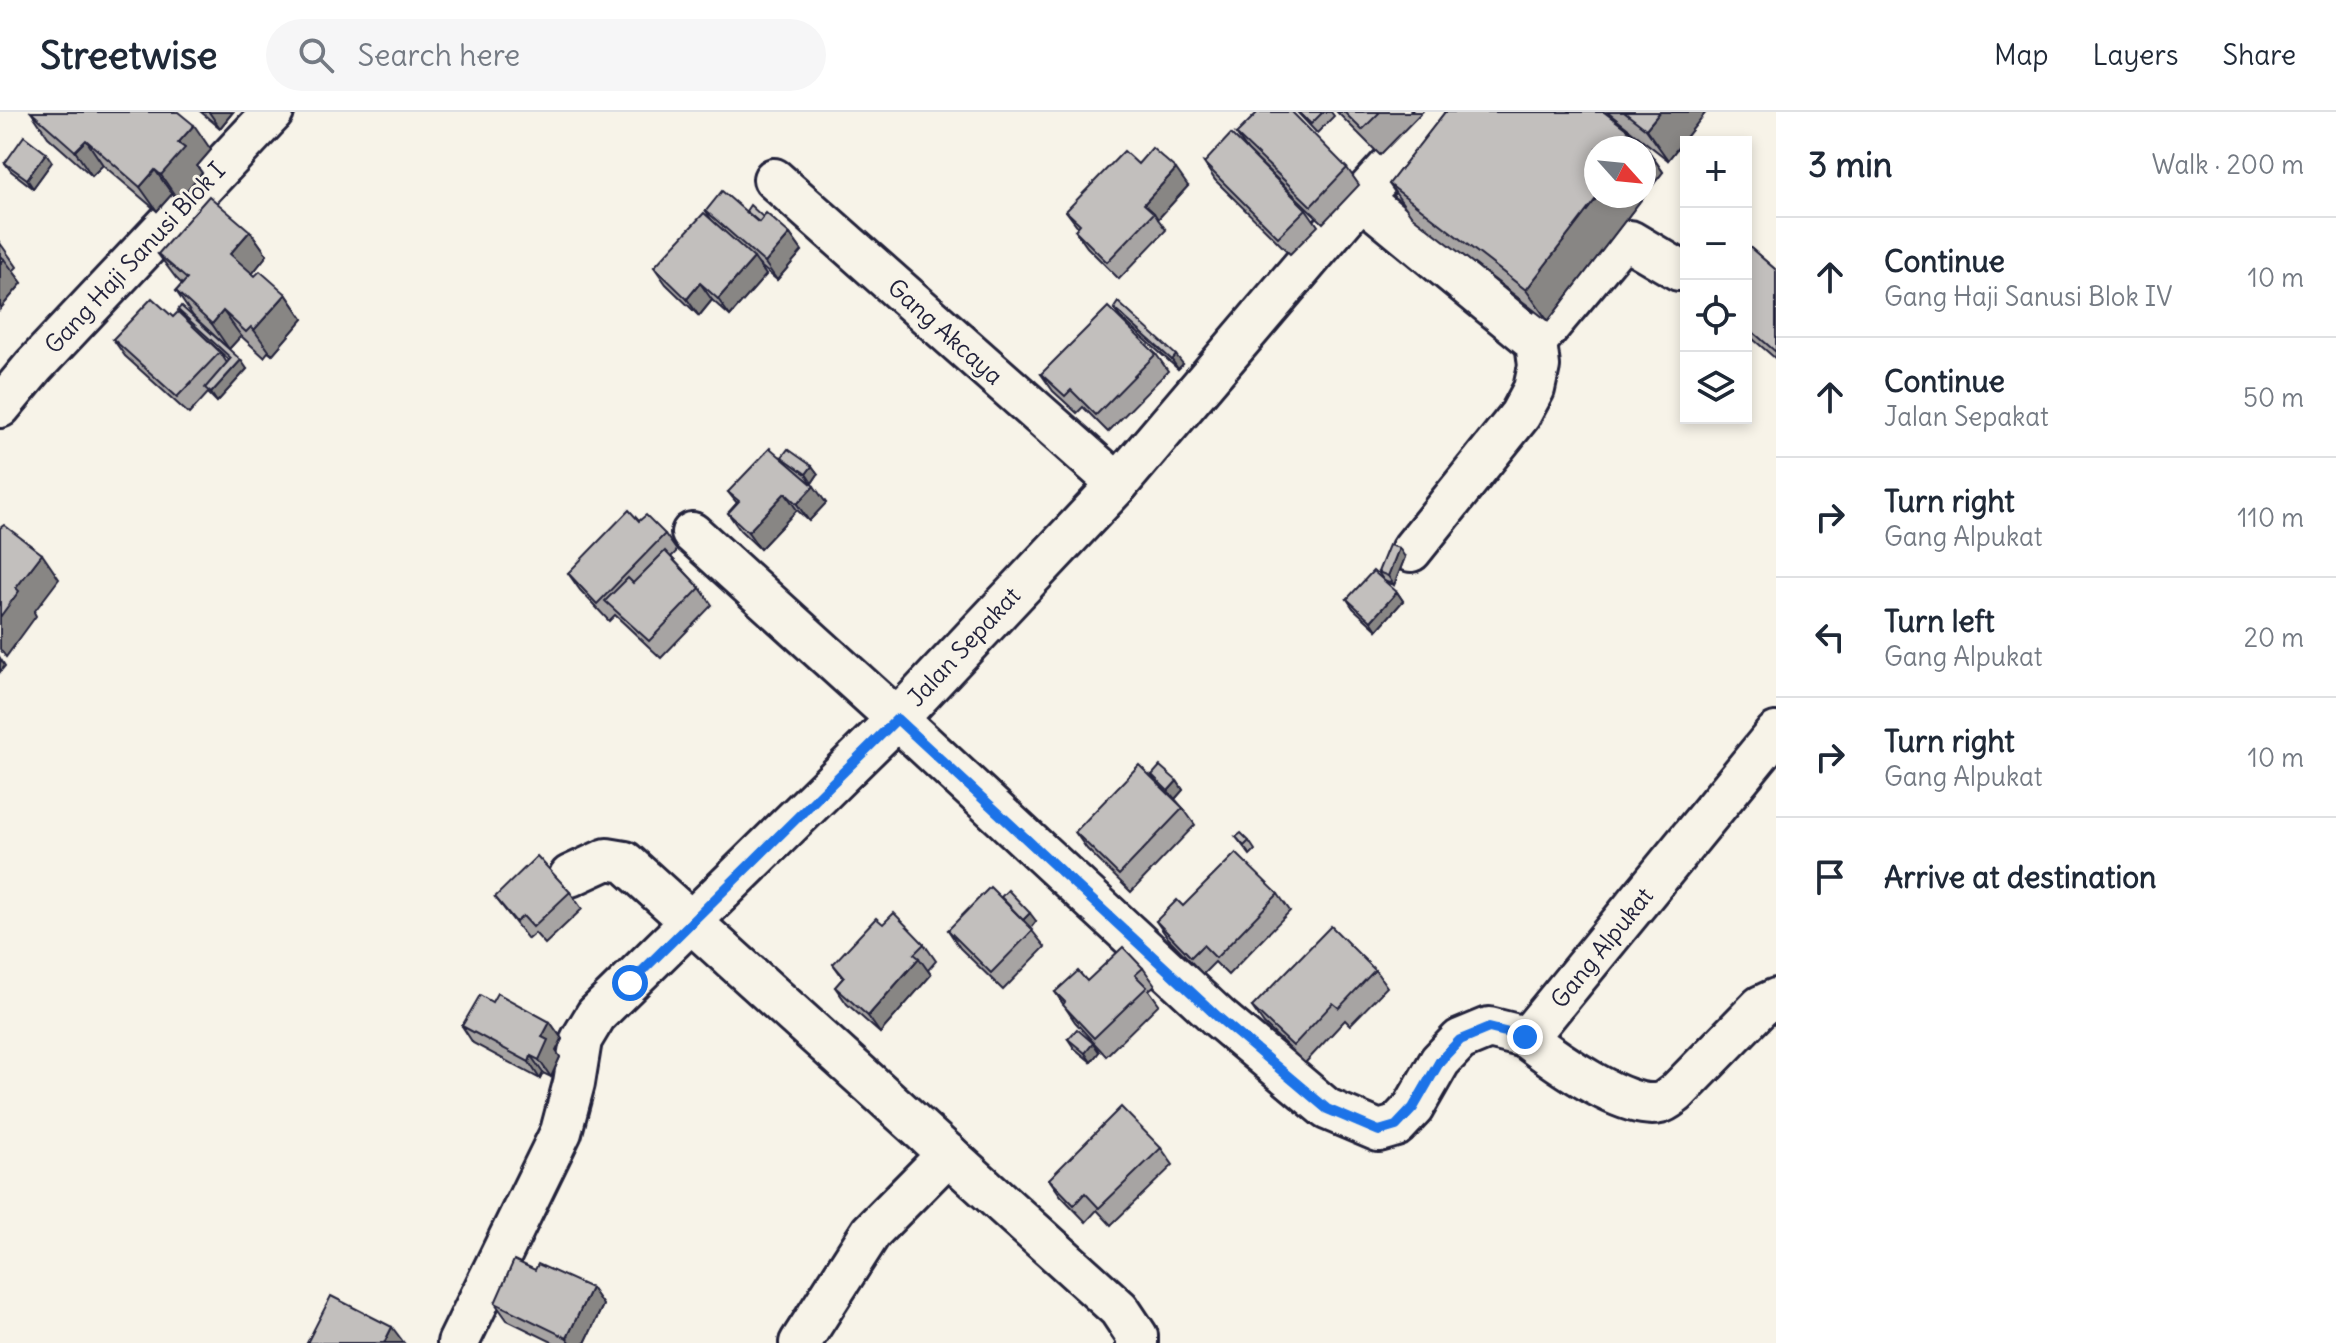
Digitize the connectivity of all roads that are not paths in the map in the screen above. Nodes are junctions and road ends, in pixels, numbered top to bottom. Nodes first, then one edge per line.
1 (273, 112) edge
2 (1439, 112) edge
3 (774, 179) dead end
4 (1361, 198) junction
5 (1679, 270) dead end
6 (1536, 342) junction
7 (0, 407) edge
8 (1118, 484) junction
9 (692, 533) dead end
10 (1411, 551) dead end
11 (897, 719) junction
12 (1776, 733) edge
13 (570, 876) dead end
14 (692, 921) junction
15 (1776, 999) edge
16 (1525, 1037) junction
17 (948, 1154) junction
18 (458, 1343) edge
19 (800, 1343) edge
20 (1137, 1343) edge

1 - 7 street, Gang Haji Sanusi Blok I
2 - 4 street, Jalan Sepakat
3 - 8 street, Gang Akcaya
4 - 6 street
4 - 8 street, Jalan Sepakat
5 - 6 street
6 - 10 street
8 - 11 street, Jalan Sepakat
9 - 11 street
11 - 14 street, Jalan Sepakat
11 - 16 street
12 - 16 street, Gang Alpukat
13 - 14 street
14 - 17 street
14 - 18 street, Jalan Sepakat
15 - 16 street
17 - 19 street
17 - 20 street

